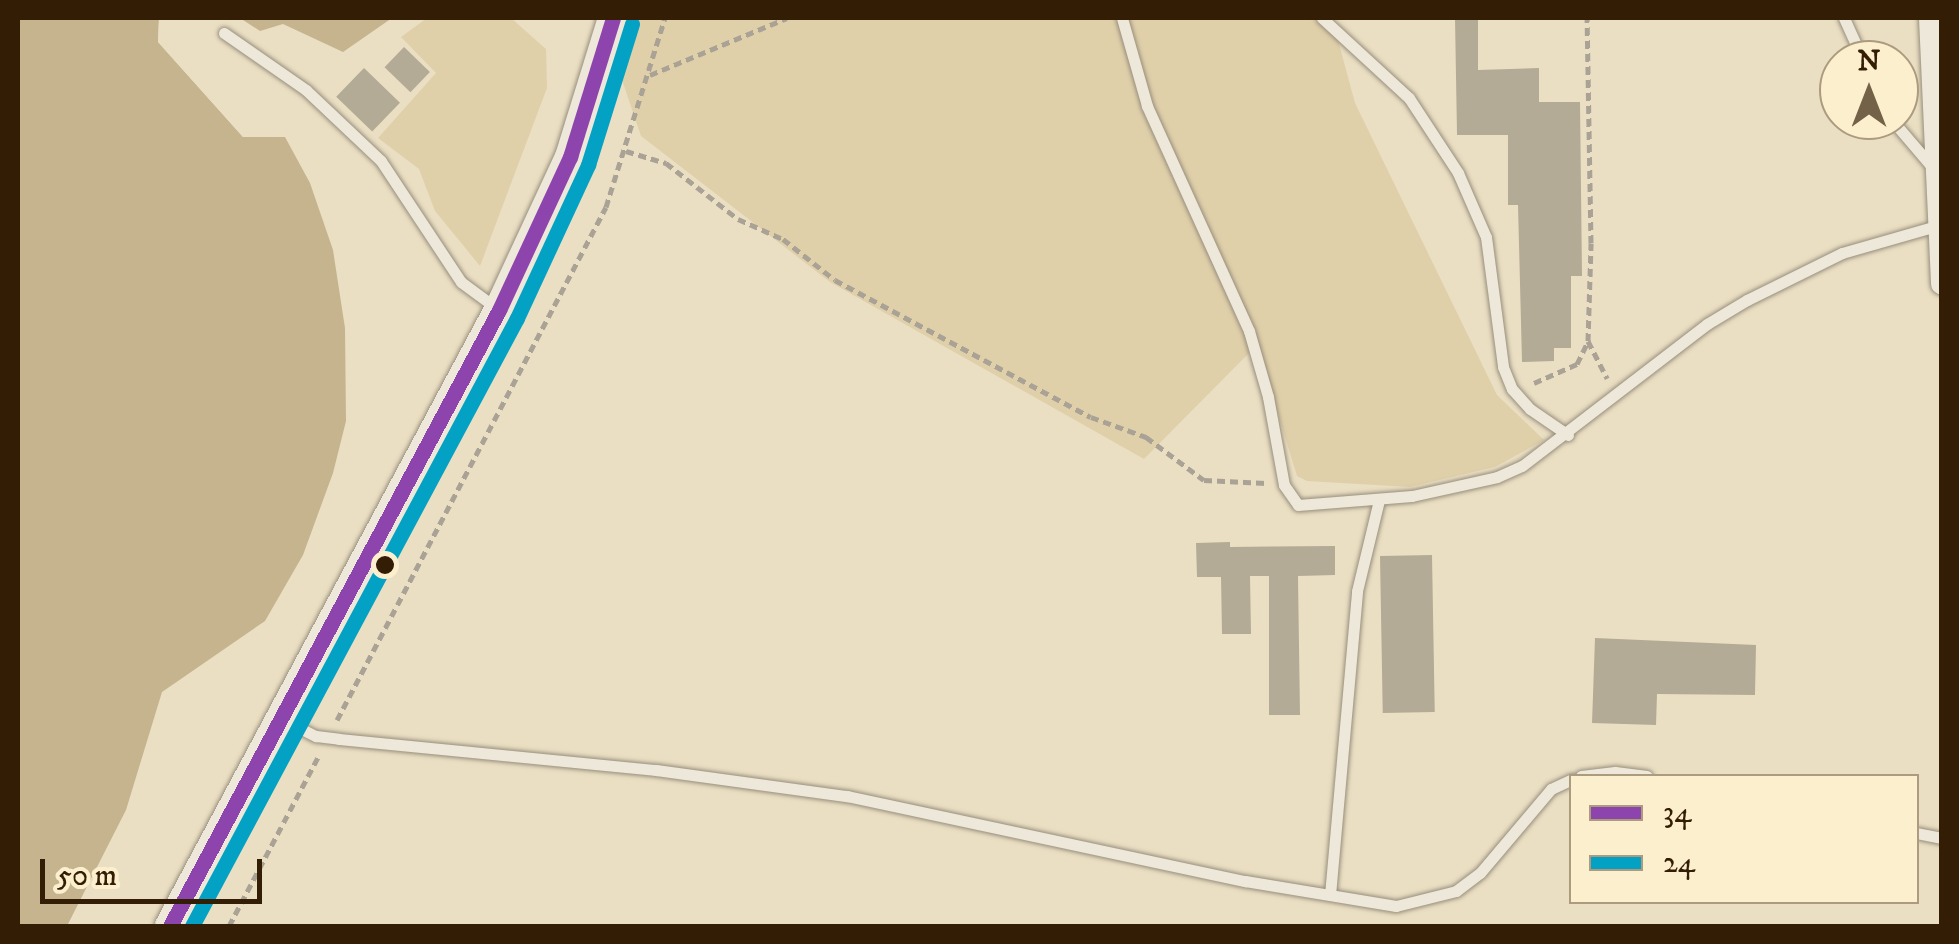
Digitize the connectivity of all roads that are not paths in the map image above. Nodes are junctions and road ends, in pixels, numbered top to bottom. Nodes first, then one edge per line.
1 (613, 18) edge
2 (1122, 18) edge
3 (1322, 18) edge
4 (1930, 18) edge
5 (224, 32) dead end
6 (1909, 140) edge
7 (1933, 168) junction
8 (1936, 226) junction
9 (1942, 284) edge
10 (499, 310) junction
11 (1568, 435) junction
12 (1379, 500) junction
13 (282, 719) junction
14 (1598, 774) edge
15 (1631, 774) edge
16 (1569, 780) edge
17 (1330, 896) junction
18 (170, 926) edge

1 - 10 street
2 - 12 lane
3 - 11 lane
4 - 7 street
5 - 10 lane
6 - 7 lane
7 - 8 street
8 - 9 street
8 - 11 lane
10 - 13 street
11 - 12 lane
12 - 17 lane
13 - 17 lane
13 - 18 street
14 - 15 lane
16 - 17 lane

